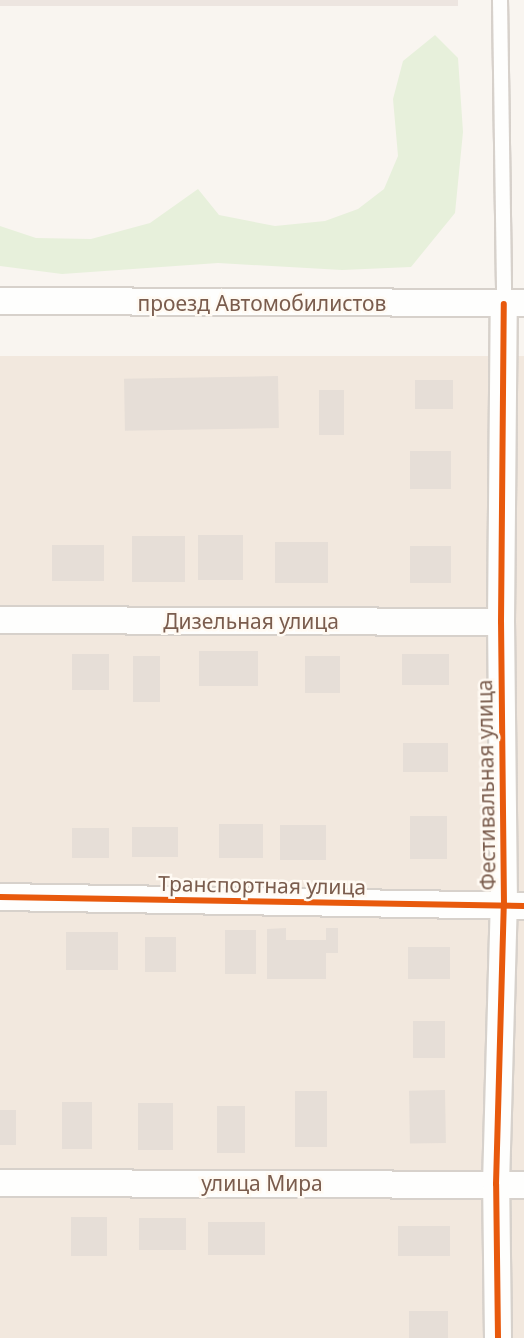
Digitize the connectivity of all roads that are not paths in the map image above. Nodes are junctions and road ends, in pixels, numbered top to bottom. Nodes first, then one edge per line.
1 (500, 0) edge
2 (0, 301) edge
3 (514, 304) edge
4 (0, 620) edge
5 (501, 622) junction
6 (0, 897) edge
7 (514, 906) edge
8 (0, 1183) edge
9 (496, 1184) junction
10 (524, 1185) edge
11 (498, 1338) edge

1 - 3 lane
2 - 3 street, проезд Автомобилистов
3 - 5 street, Фестивальная улица
4 - 5 street, Дизельная улица
5 - 7 street, Фестивальная улица
6 - 7 street, Транспортная улица
7 - 9 street, Фестивальная улица
8 - 9 street, улица Мира
9 - 10 street, улица Мира
9 - 11 street, Фестивальная улица

